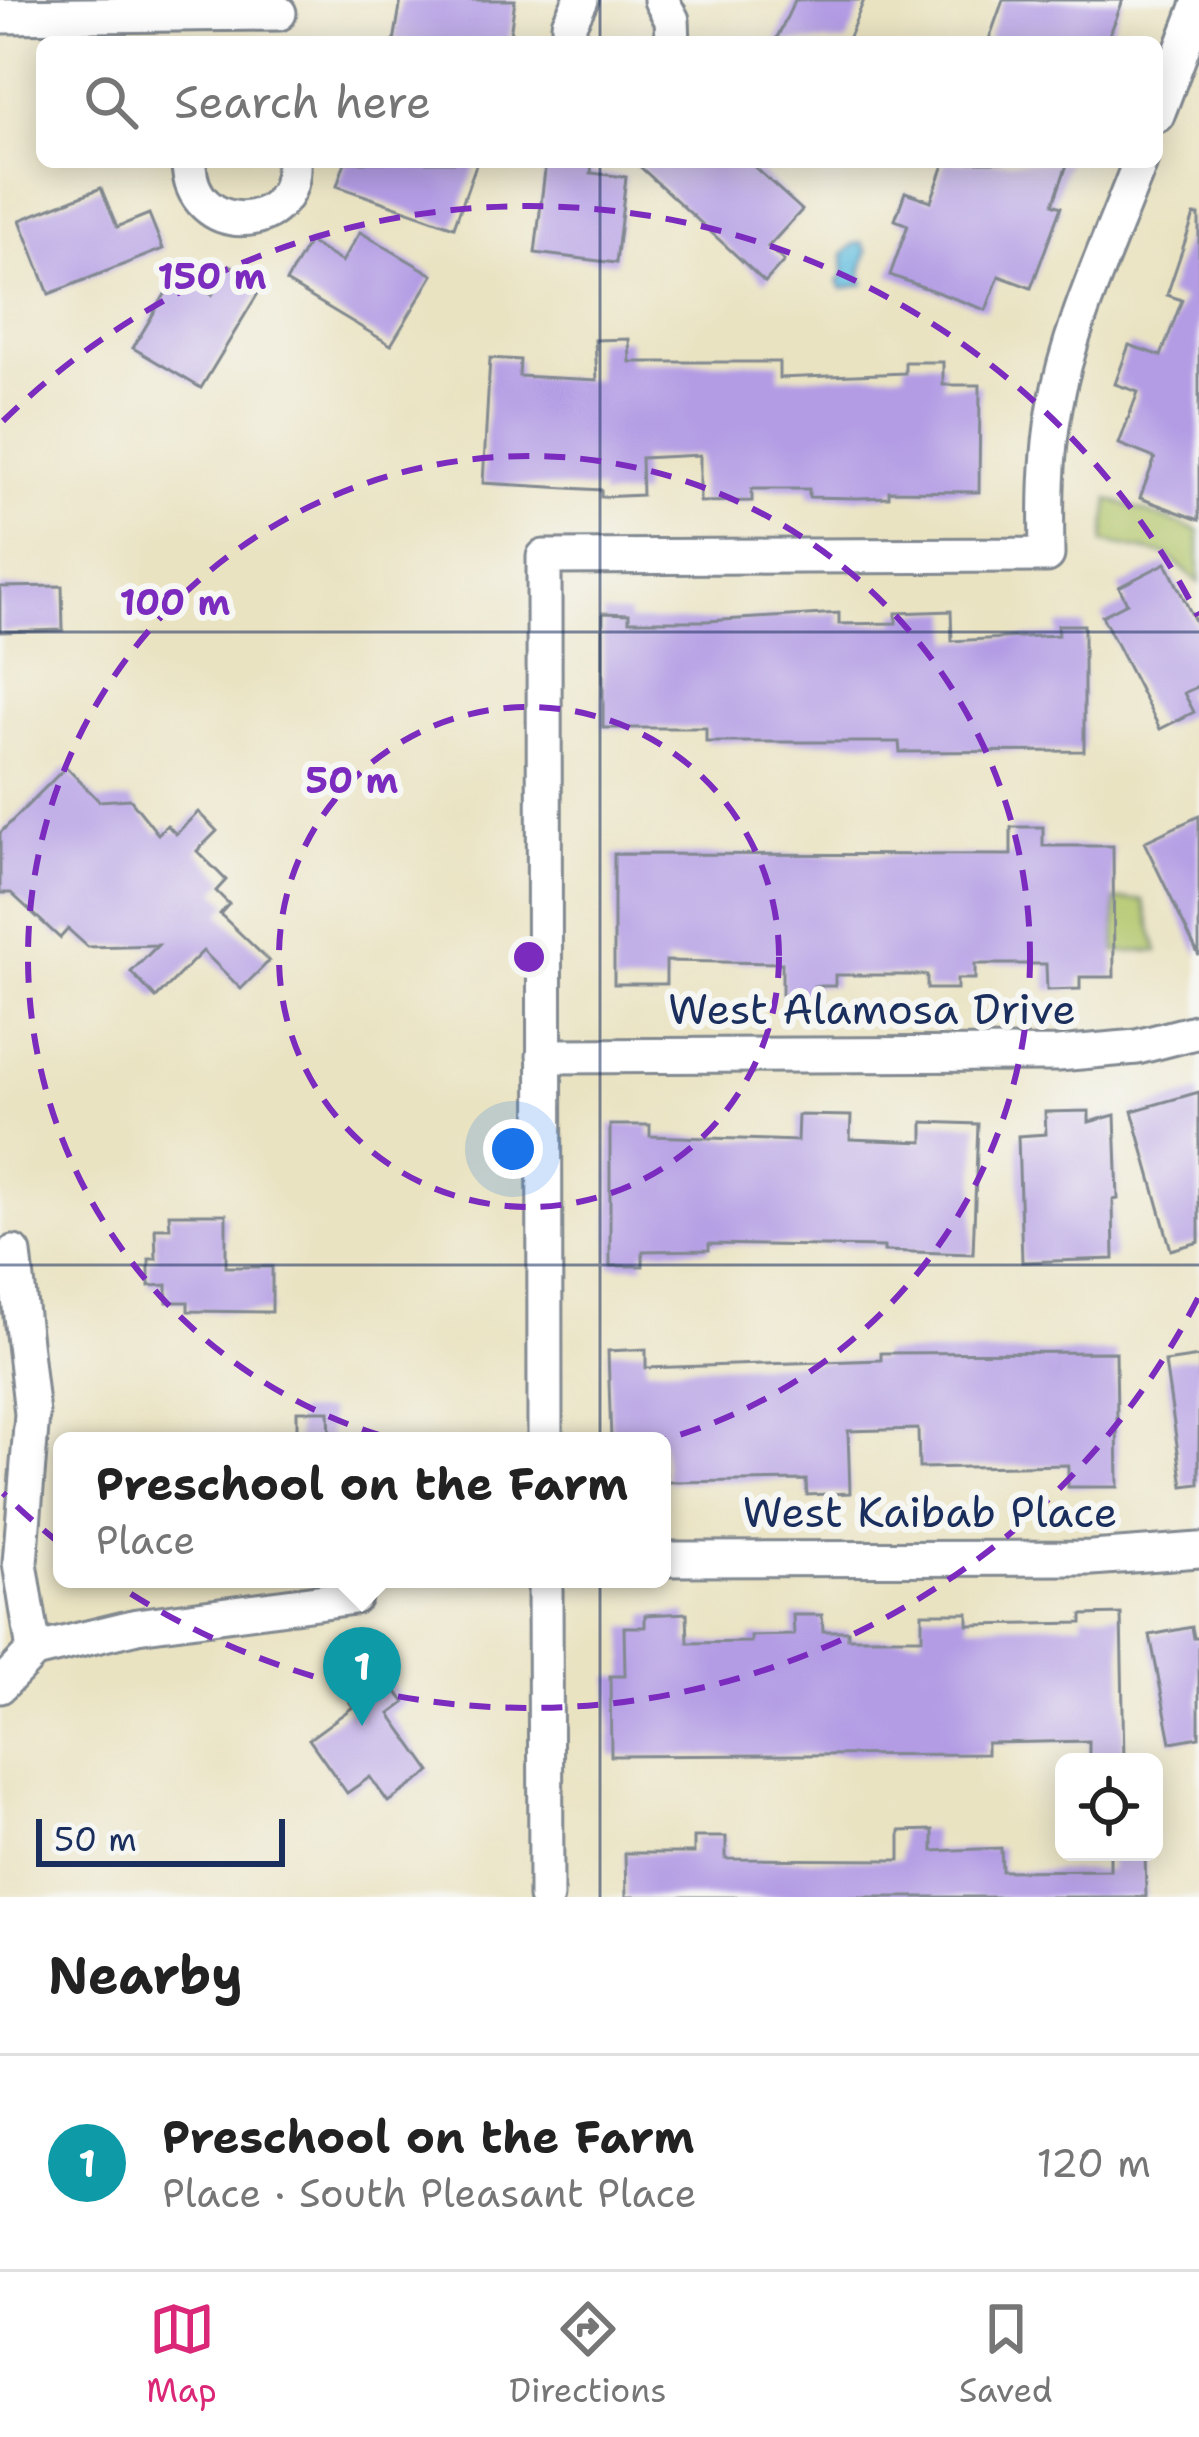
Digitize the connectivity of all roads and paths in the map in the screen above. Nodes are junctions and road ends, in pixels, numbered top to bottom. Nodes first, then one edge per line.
1 (581, 0) edge
2 (661, 0) edge
3 (1199, 4) edge
4 (0, 16) edge
5 (277, 18) edge
6 (569, 36) edge
7 (673, 36) edge
8 (1163, 100) edge
9 (190, 168) edge
10 (292, 168) edge
11 (1137, 168) edge
12 (1199, 1031) edge
13 (544, 1056) junction
14 (14, 1253) dead end
15 (545, 1432) edge
16 (1199, 1550) edge
17 (671, 1559) edge
18 (545, 1588) edge
19 (354, 1597) dead end
20 (34, 1651) junction
21 (0, 1686) edge
22 (546, 1897) edge

1 - 6 street
2 - 7 street
3 - 8 street
4 - 5 street
9 - 10 street
11 - 13 street
12 - 13 street, West Alamosa Drive
13 - 15 street
14 - 20 street
16 - 17 street, West Kaibab Place
18 - 22 street
19 - 20 street
20 - 21 street

